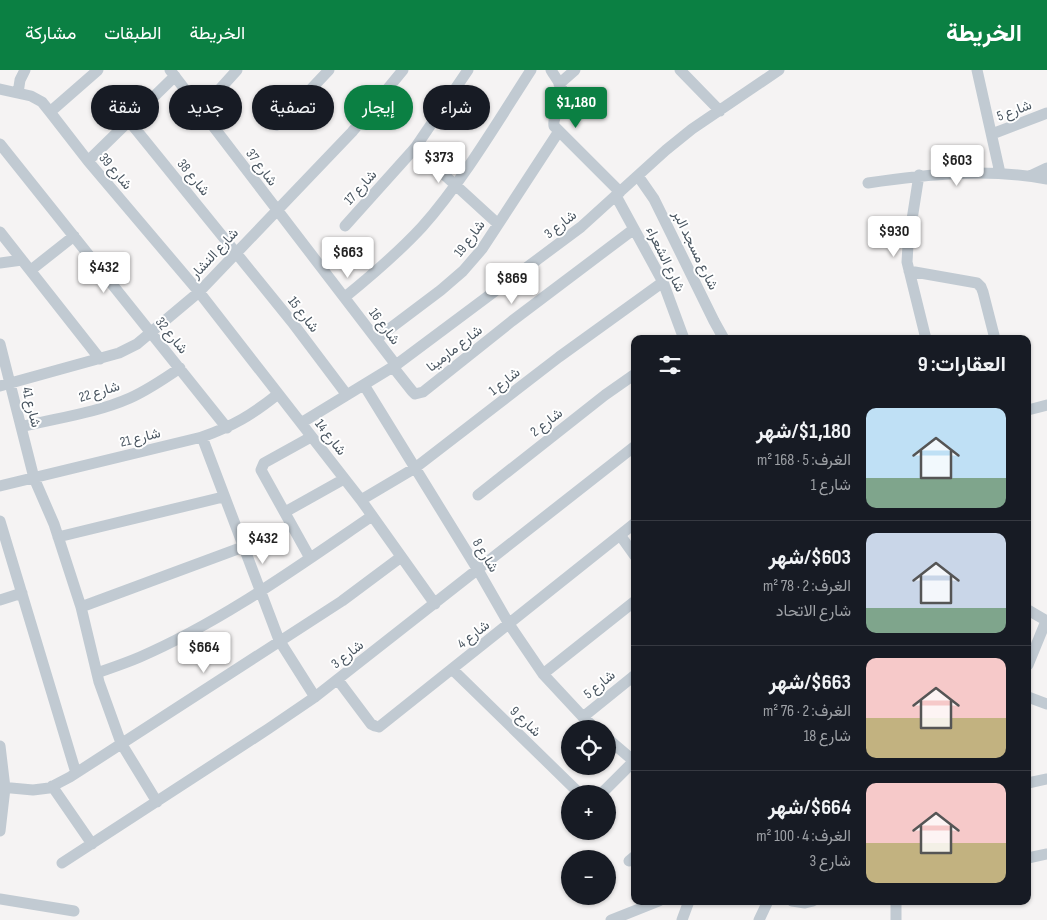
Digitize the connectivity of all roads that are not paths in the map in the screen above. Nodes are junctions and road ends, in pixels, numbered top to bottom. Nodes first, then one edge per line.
1 (25, 70) edge
2 (98, 70) edge
3 (237, 70) edge
4 (329, 70) edge
5 (402, 70) edge
6 (468, 70) edge
7 (531, 70) edge
8 (551, 70) edge
9 (574, 70) edge
10 (680, 70) edge
11 (779, 70) edge
12 (977, 70) edge
13 (173, 73) edge
14 (762, 74) edge
15 (559, 84) junction
16 (182, 85) edge
17 (223, 85) edge
18 (315, 85) edge
19 (159, 88) edge
20 (0, 89) edge
21 (18, 93) junction
22 (720, 111) junction
23 (50, 112) junction
24 (1047, 113) edge
25 (120, 130) edge
26 (136, 130) edge
27 (215, 130) edge
28 (559, 131) junction
29 (992, 134) junction
30 (0, 144) edge
31 (415, 148) junction
32 (88, 161) junction
33 (1047, 168) edge
34 (1000, 173) junction
35 (919, 175) junction
36 (638, 176) junction
37 (1030, 176) junction
38 (1047, 179) edge
39 (868, 183) dead end
40 (455, 185) junction
41 (618, 194) junction
42 (276, 210) junction
43 (498, 224) junction
44 (345, 226) dead end
45 (634, 229) junction
46 (0, 232) edge
47 (74, 236) junction
48 (236, 252) junction
49 (22, 260) junction
50 (0, 263) edge
51 (31, 270) junction
52 (908, 271) junction
53 (663, 282) junction
54 (198, 292) junction
55 (345, 297) junction
56 (151, 332) junction
57 (683, 335) edge
58 (722, 335) edge
59 (925, 335) edge
60 (994, 335) edge
61 (376, 339) junction
62 (0, 344) edge
63 (100, 359) junction
64 (394, 366) junction
65 (180, 368) junction
66 (631, 377) edge
67 (364, 385) junction
68 (5, 386) edge
69 (278, 394) junction
70 (347, 395) junction
71 (1047, 405) edge
72 (1031, 409) edge
73 (301, 423) junction
74 (21, 427) junction
75 (227, 428) junction
76 (202, 437) junction
77 (311, 437) junction
78 (631, 449) edge
79 (415, 468) junction
80 (34, 478) junction
81 (344, 479) junction
82 (0, 486) edge
83 (478, 495) dead end
84 (224, 497) junction
85 (360, 500) junction
86 (285, 512) junction
87 (372, 516) junction
88 (0, 522) edge
89 (631, 526) edge
90 (620, 535) junction
91 (58, 537) junction
92 (243, 547) junction
93 (631, 550) edge
94 (401, 557) junction
95 (310, 558) junction
96 (478, 570) junction
97 (260, 592) junction
98 (22, 593) junction
99 (0, 600) edge
100 (435, 604) junction
101 (631, 604) edge
102 (81, 607) junction
103 (1031, 612) edge
104 (1047, 621) edge
105 (509, 624) junction
106 (278, 640) junction
107 (1031, 658) edge
108 (452, 669) junction
109 (96, 674) junction
110 (542, 674) junction
111 (631, 678) edge
112 (338, 680) junction
113 (315, 697) junction
114 (1031, 697) edge
115 (1047, 704) edge
116 (582, 717) junction
117 (586, 720) edge
118 (121, 743) junction
119 (0, 746) edge
120 (616, 746) edge
121 (631, 758) edge
122 (631, 764) edge
123 (76, 773) junction
124 (1047, 779) edge
125 (1031, 782) edge
126 (571, 785) edge
127 (610, 785) edge
128 (52, 786) junction
129 (2, 788) edge
130 (157, 802) junction
131 (0, 831) edge
132 (92, 844) junction
133 (1047, 854) edge
134 (1031, 857) edge
135 (62, 863) dead end
136 (0, 898) edge
137 (649, 905) edge
138 (688, 905) edge
139 (766, 905) edge
140 (896, 905) edge
141 (74, 911) dead end
142 (614, 919) edge
143 (682, 920) edge
144 (759, 920) edge
145 (896, 920) edge

1 - 21 street
2 - 23 street
3 - 17 street
4 - 18 street
5 - 42 street, شارع النشار
6 - 31 street, شارع 17
7 - 40 street
8 - 15 street
9 - 15 street
10 - 22 street
11 - 14 street, شارع 3
12 - 29 street
13 - 16 street, شارع 37
13 - 19 street
14 - 22 street, شارع 3
15 - 28 street
20 - 21 street, شارع 39
21 - 23 street, شارع 39
22 - 36 street, شارع 3
23 - 32 street, شارع 39
24 - 29 street, شارع 5
25 - 32 street
26 - 48 street, شارع 38
27 - 42 street, شارع 37
28 - 41 street
28 - 43 street, شارع 19
29 - 34 street
30 - 47 street, شارع 32
31 - 40 street
31 - 44 street, شارع 17
32 - 54 street, شارع 39
33 - 37 street
34 - 35 street
34 - 37 street
35 - 39 street
35 - 52 street
36 - 41 street, شارع 3
36 - 58 street, شارع مسجد البر
37 - 38 street
40 - 43 street
40 - 55 street
41 - 45 street, شارع الشعراء
41 - 64 street, شارع 3
42 - 48 street, شارع النشار
42 - 55 street, شارع 16
43 - 61 street, شارع 19
45 - 53 street, شارع الشعراء
45 - 64 street, شارع مارمينا
46 - 49 street
47 - 51 street
47 - 56 street, شارع 32
48 - 54 street, شارع النشار
48 - 70 street, شارع 15
49 - 50 street
49 - 51 street
51 - 63 street
52 - 59 street
52 - 60 street
53 - 57 street, شارع الشعراء
53 - 79 street, شارع 1
54 - 56 street, شارع النشار
54 - 69 street, شارع 14
55 - 61 street, شارع 16
56 - 63 street, شارع النشار
56 - 65 street, شارع 32
61 - 64 street, شارع 16
62 - 68 street, شارع 41
63 - 68 street, شارع النشار
64 - 67 street, شارع 3
65 - 74 street, شارع 22
65 - 75 street, شارع 32
66 - 83 street, شارع 2
67 - 70 street, شارع 3
67 - 79 street, شارع 8
68 - 74 street, شارع 41
69 - 73 street, شارع 14
69 - 75 street, شارع 21
70 - 73 street, شارع 3
71 - 72 street
73 - 77 street, شارع 14
74 - 80 street, شارع 41
75 - 76 street, شارع 21
76 - 80 street, شارع 21
76 - 84 street
77 - 81 street, شارع 14
77 - 86 street
78 - 96 street, شارع 3
79 - 85 street, شارع 1
79 - 96 street, شارع 8
80 - 82 street, شارع 21
80 - 91 street, شارع 41
81 - 85 street, شارع 14
81 - 86 street
84 - 91 street
84 - 92 street
85 - 87 street, شارع 14
86 - 95 street
87 - 94 street, شارع 14
87 - 95 street
88 - 98 street
89 - 90 street, شارع 4
90 - 93 street
90 - 105 street, شارع 4
91 - 102 street, شارع 41
92 - 97 street
92 - 102 street
94 - 100 street, شارع 14
94 - 106 street
95 - 97 street
96 - 100 street, شارع 3
96 - 105 street, شارع 8
97 - 106 street
97 - 109 street
98 - 99 street
98 - 123 street
100 - 112 street, شارع 3
101 - 110 street
102 - 109 street, شارع 41
103 - 104 street
104 - 107 street
105 - 108 street, شارع 4
105 - 110 street, شارع 8
106 - 113 street
106 - 118 street
108 - 112 street, شارع 4
108 - 126 street, شارع 9
109 - 118 street, شارع 41
110 - 116 street, شارع 8
111 - 116 street, شارع 5
112 - 113 street, شارع 3
113 - 130 street, شارع 3
114 - 115 street
116 - 117 street, شارع 8
118 - 123 street
118 - 130 street, شارع 41
119 - 129 street
120 - 121 street
122 - 127 street
123 - 128 street
124 - 125 street
128 - 129 street
128 - 132 street
129 - 131 street
130 - 132 street, شارع 3
132 - 135 street, شارع 3
133 - 134 street
136 - 141 street
137 - 142 street
138 - 143 street
139 - 144 street
140 - 145 street

